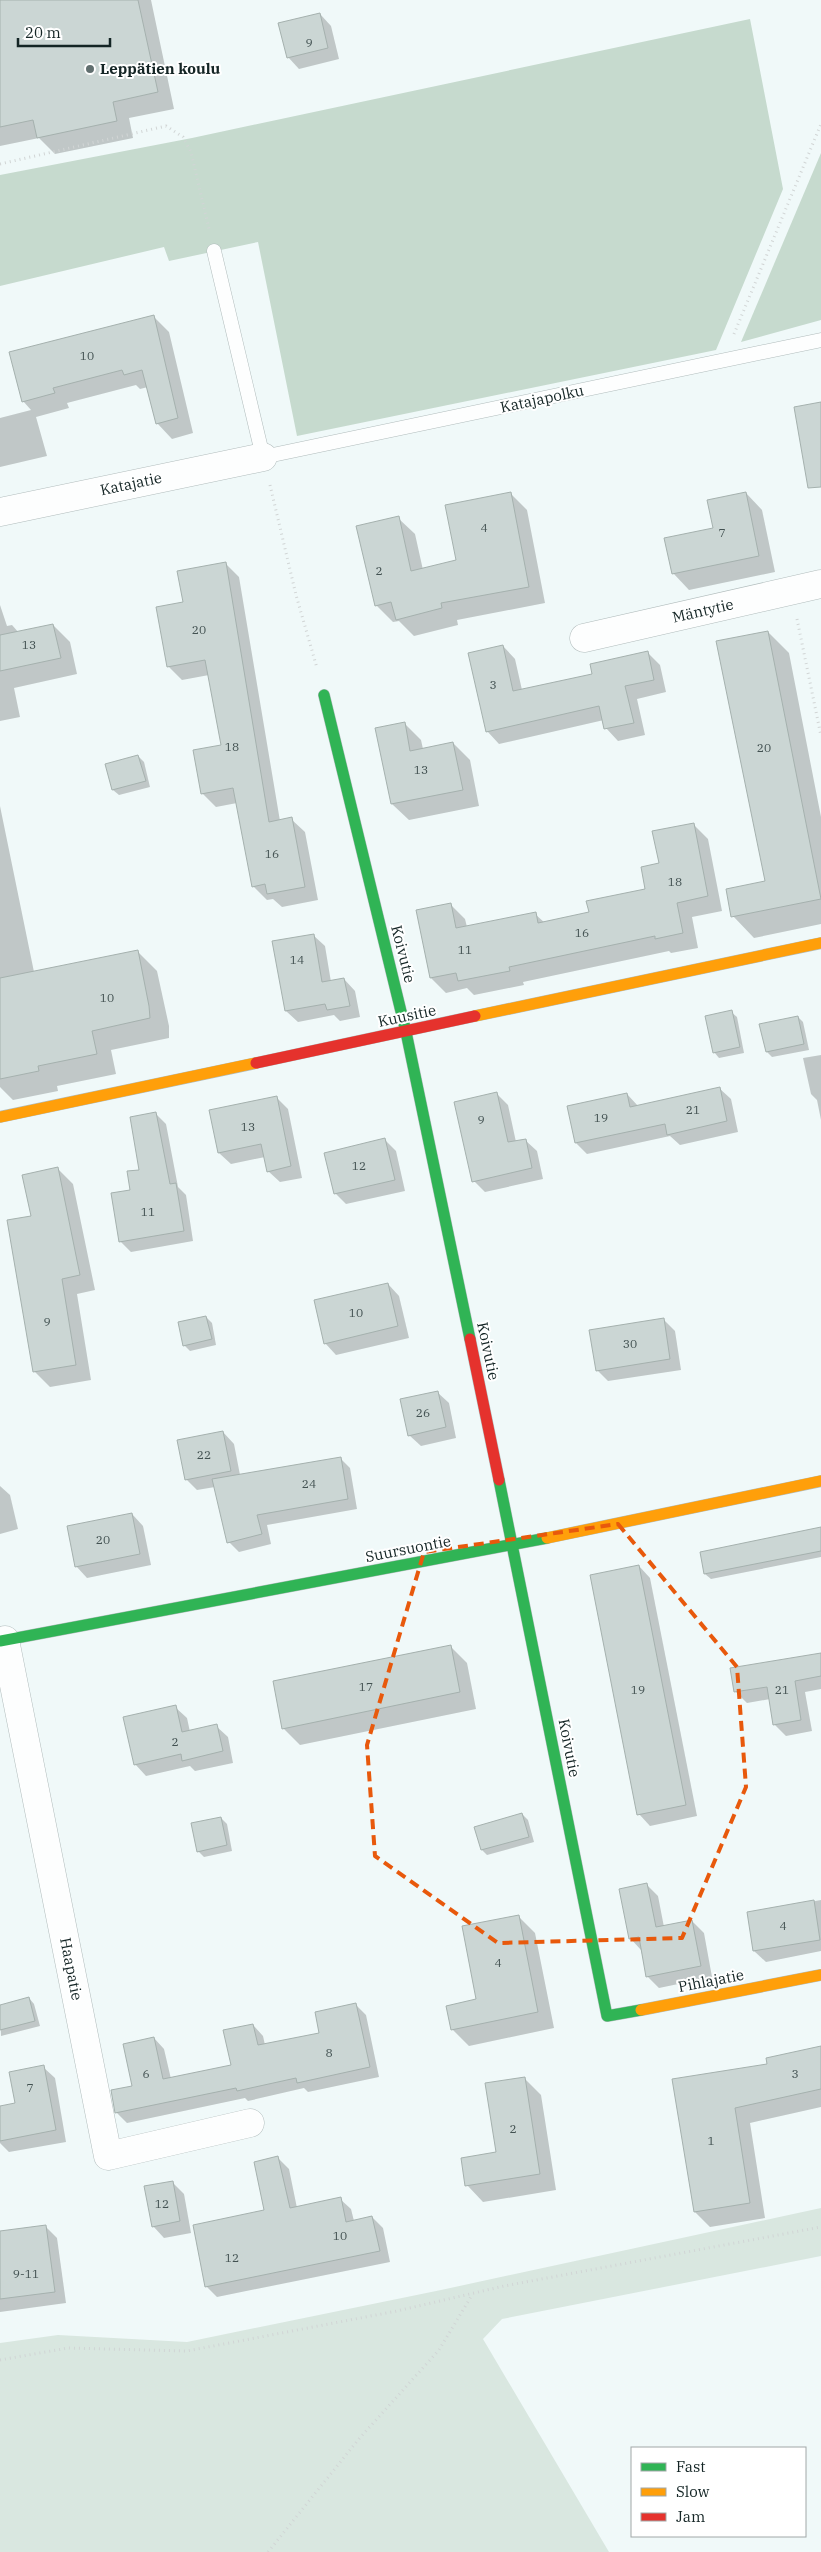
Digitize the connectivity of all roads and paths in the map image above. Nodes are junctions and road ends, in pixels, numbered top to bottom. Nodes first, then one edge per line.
1 (821, 124) edge
2 (0, 164) edge
3 (214, 251) joint
4 (821, 340) edge
5 (722, 362) junction
6 (263, 457) junction
7 (0, 512) edge
8 (821, 584) edge
9 (791, 591) junction
10 (584, 638) dead end
11 (324, 695) joint
12 (821, 736) edge
13 (821, 944) edge
14 (406, 1032) junction
15 (0, 1117) edge
16 (821, 1481) edge
17 (513, 1545) junction
18 (3, 1640) edge
19 (821, 1975) edge
20 (607, 2016) joint
21 (250, 2123) dead end
22 (821, 2227) edge
23 (472, 2294) junction
24 (0, 2360) edge
25 (268, 2552) edge

1 - 5 path
2 - 3 path
3 - 6 lane
4 - 5 lane, Katajapolku
5 - 6 lane, Katajapolku
6 - 7 street, Katajatie
6 - 11 path
8 - 9 street, Mäntytie
9 - 10 street, Mäntytie
9 - 12 path
11 - 14 street, Koivutie
13 - 14 street, Kuusitie
14 - 15 street, Kuusitie
14 - 17 street, Koivutie
16 - 17 street, Suursuontie
17 - 18 street, Suursuontie
17 - 20 street, Koivutie
18 - 21 street, Haapatie
19 - 20 street, Pihlajatie
22 - 23 path
23 - 24 path
23 - 25 path

